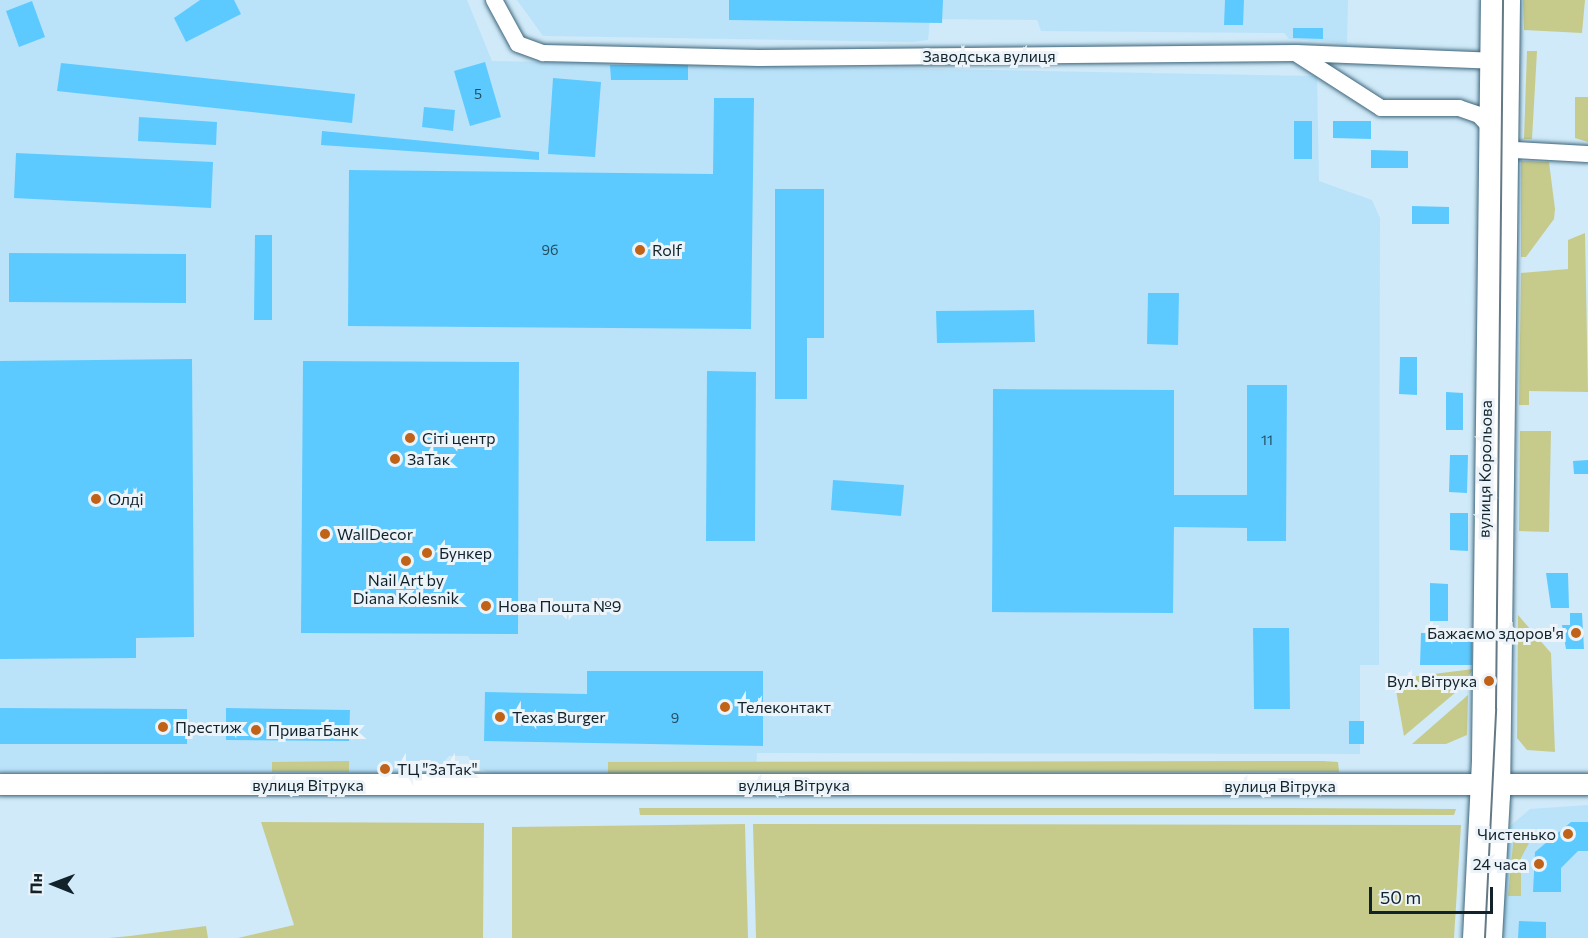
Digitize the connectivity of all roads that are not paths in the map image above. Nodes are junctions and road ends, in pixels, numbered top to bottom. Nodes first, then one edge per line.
1 (494, 0) edge
2 (1491, 0) edge
3 (1509, 0) edge
4 (1296, 53) junction
5 (1492, 61) junction
6 (1490, 127) junction
7 (1498, 149) junction
8 (1588, 154) edge
9 (0, 784) edge
10 (1588, 784) edge
11 (1490, 790) junction
12 (1588, 795) edge
13 (0, 796) edge
14 (1473, 938) edge
15 (1491, 938) edge

1 - 4 street, Заводська вулиця
2 - 5 main road, вулиця Корольова
3 - 7 main road, вулиця Корольова
4 - 5 street, Заводська вулиця
4 - 6 street
5 - 6 main road, вулиця Корольова
6 - 7 main road, вулиця Корольова
7 - 8 street
7 - 11 main road, вулиця Корольова
9 - 11 main road, вулиця Вітрука
10 - 11 main road, вулиця Вітрука
11 - 12 main road, вулиця Вітрука
11 - 13 main road, вулиця Вітрука
11 - 14 main road, вулиця Корольова
11 - 15 main road, вулиця Корольова

